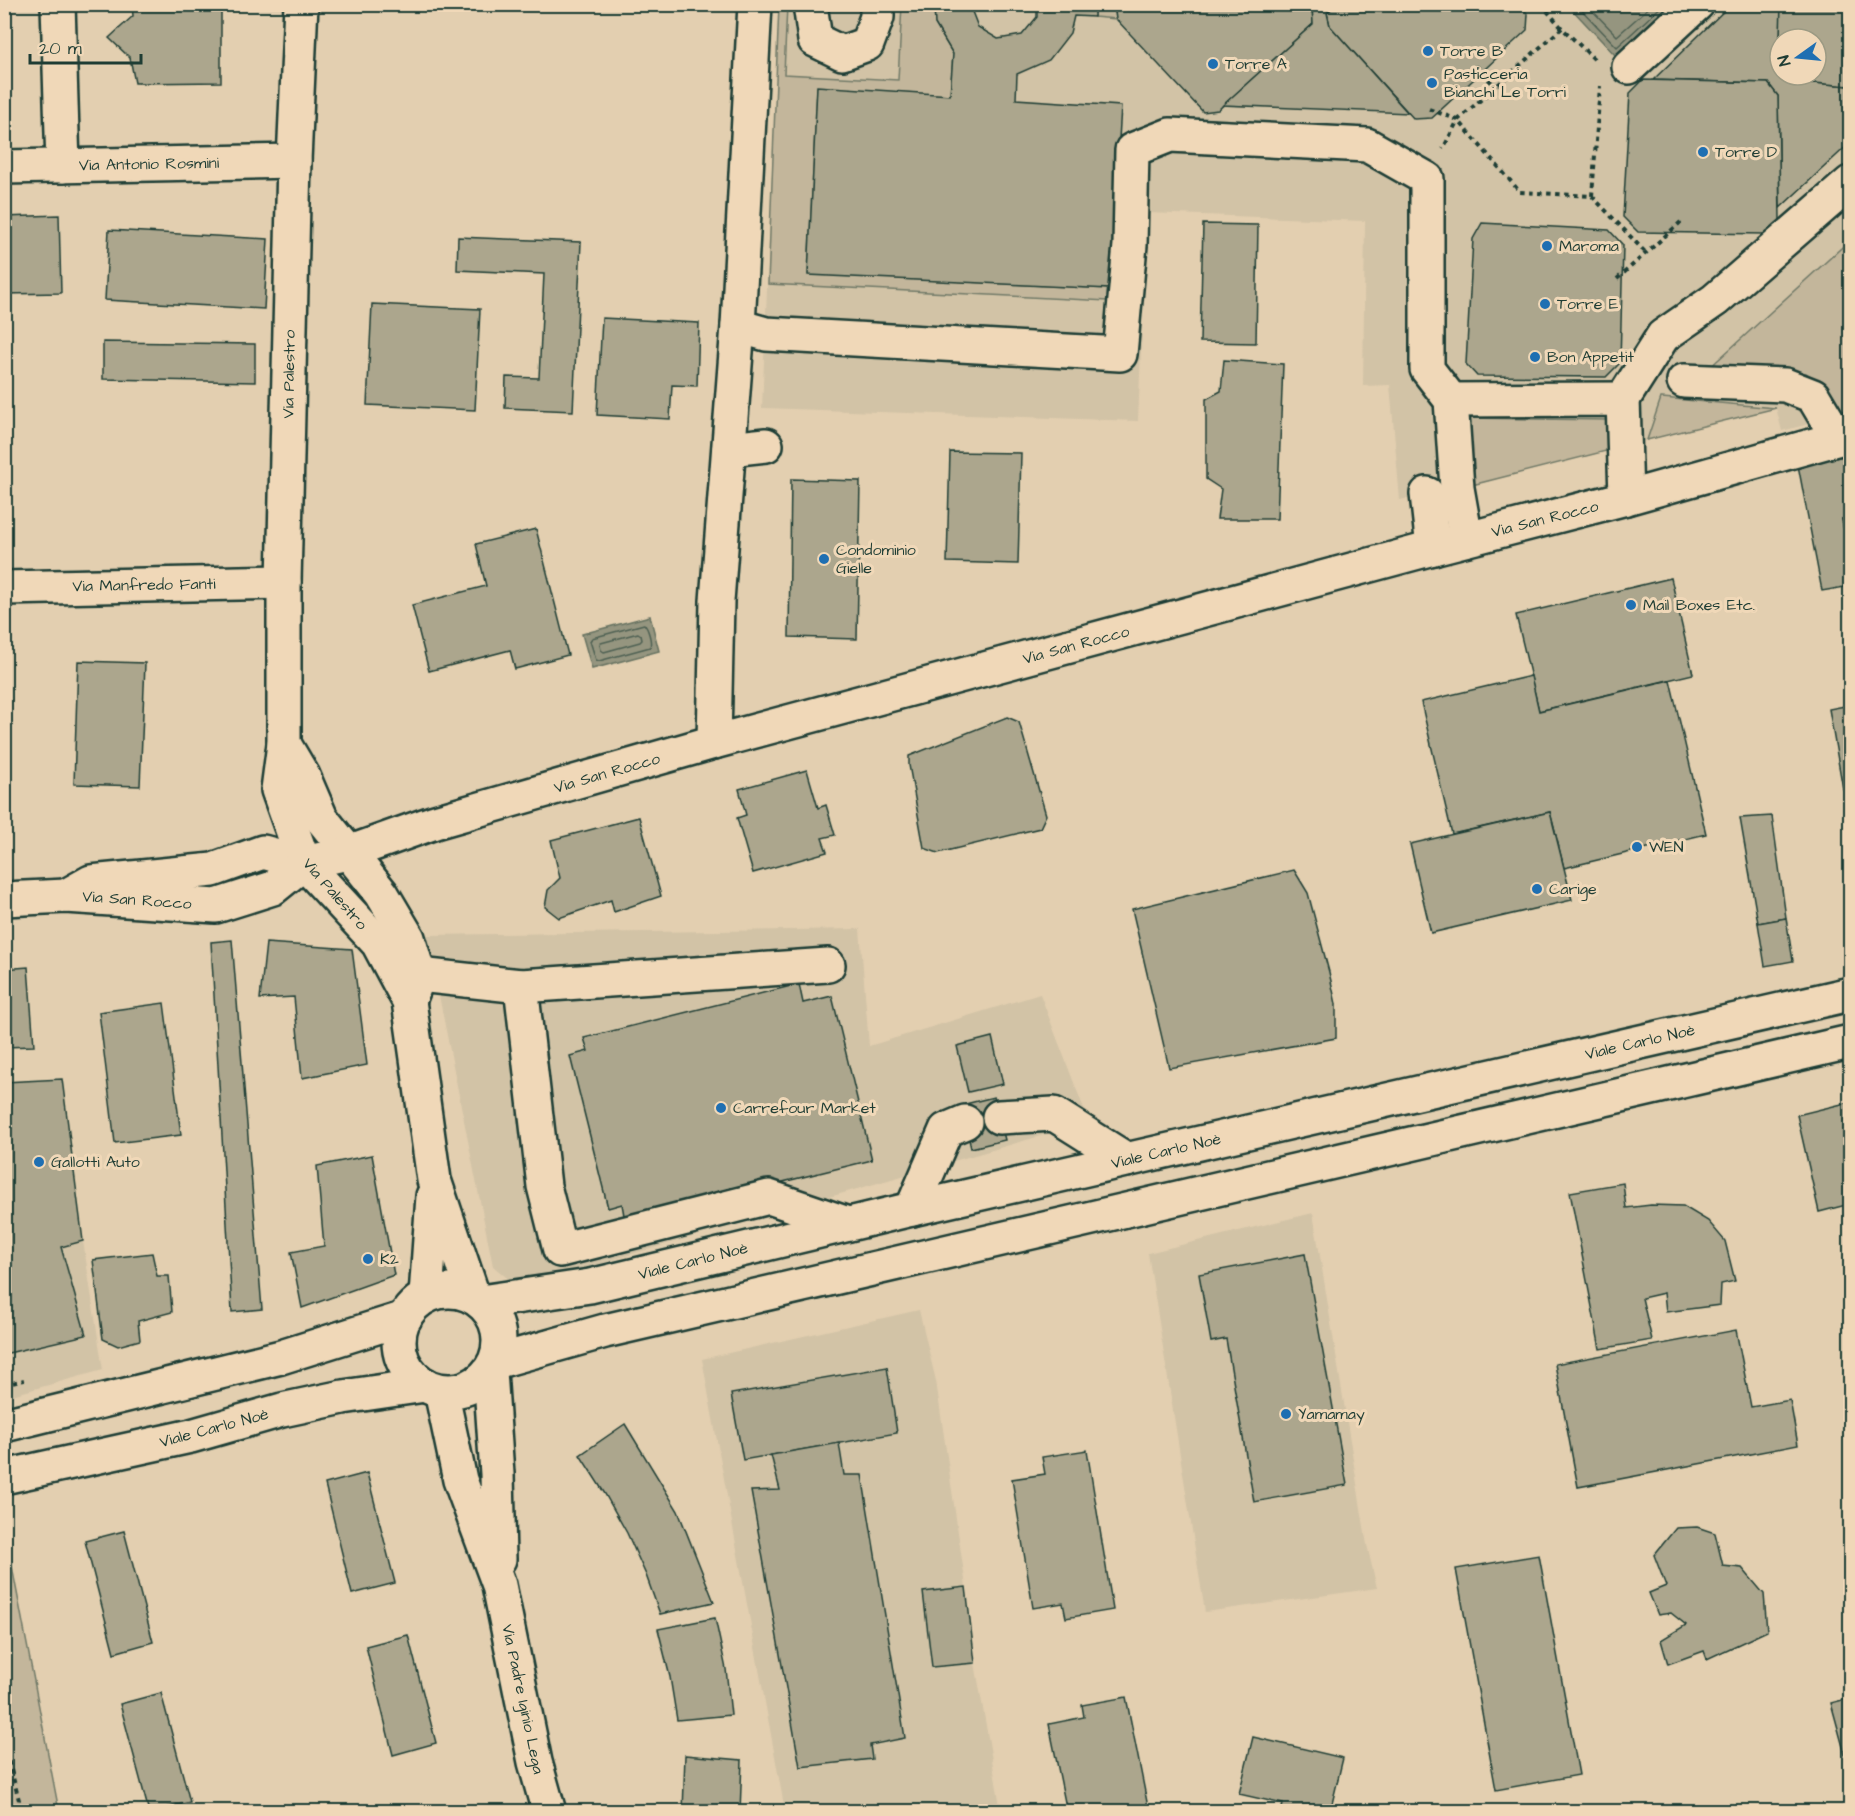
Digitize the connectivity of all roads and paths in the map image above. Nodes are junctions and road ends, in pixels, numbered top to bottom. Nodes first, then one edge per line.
1 (58, 4) edge
2 (301, 4) edge
3 (754, 4) edge
4 (810, 4) edge
5 (877, 4) edge
6 (1541, 4) edge
7 (1697, 4) edge
8 (1562, 28) junction
9 (1476, 66) dead end
10 (1610, 70) junction
11 (1496, 87) junction
12 (1429, 109) dead end
13 (1458, 120) junction
14 (294, 161) junction
15 (63, 166) junction
16 (4, 167) edge
17 (1851, 183) edge
18 (1592, 196) junction
19 (1682, 221) dead end
20 (1646, 253) junction
21 (1617, 279) dead end
22 (738, 326) junction
23 (1684, 381) dead end
24 (1623, 399) junction
25 (1451, 400) junction
26 (1844, 436) edge
27 (766, 445) dead end
28 (729, 448) junction
29 (1427, 494) dead end
30 (1626, 498) junction
31 (1466, 539) junction
32 (1433, 548) junction
33 (284, 582) junction
34 (4, 588) edge
35 (714, 742) junction
36 (284, 744) junction
37 (348, 853) junction
38 (304, 863) junction
39 (4, 899) edge
40 (828, 965) dead end
41 (521, 986) junction
42 (414, 988) junction
43 (1851, 994) edge
44 (1851, 1042) edge
45 (999, 1117) dead end
46 (965, 1122) dead end
47 (1127, 1160) junction
48 (434, 1179) junction
49 (912, 1209) junction
50 (848, 1224) junction
51 (477, 1299) junction
52 (415, 1307) junction
53 (492, 1366) junction
54 (433, 1388) junction
55 (4, 1425) edge
56 (4, 1477) edge
57 (499, 1585) junction
58 (4, 1744) edge
59 (18, 1812) edge
60 (549, 1812) edge

1 - 15 street
2 - 14 street, Via Palestro
3 - 22 street
4 - 5 street
6 - 8 path
7 - 10 street
8 - 10 path
8 - 11 path
9 - 11 path
10 - 18 path
11 - 13 path
12 - 13 path
13 - 18 path
14 - 15 street, Via Antonio Rosmini
14 - 33 street, Via Palestro
15 - 16 street, Via Antonio Rosmini
17 - 24 street
18 - 20 path
19 - 20 path
20 - 21 path
22 - 25 street
22 - 28 street
23 - 26 street
24 - 25 street
24 - 30 street
25 - 31 street
26 - 30 street, Via San Rocco
27 - 28 street
28 - 35 street
29 - 32 street
30 - 31 street, Via San Rocco
31 - 32 street, Via San Rocco
32 - 35 street, Via San Rocco
33 - 34 street, Via Manfredo Fanti
33 - 36 street, Via Palestro
35 - 37 street, Via San Rocco
36 - 37 street, Via Palestro
36 - 38 street, Via Palestro
37 - 38 street, Via San Rocco
37 - 42 street, Via Palestro
38 - 39 street, Via San Rocco
38 - 42 street, Via Palestro
40 - 41 street
41 - 42 street
41 - 50 street
42 - 48 street, Via Palestro
43 - 47 street, Viale Carlo Noè
44 - 53 street, Viale Carlo Noè
45 - 47 street
46 - 49 street
47 - 49 street, Viale Carlo Noè
48 - 51 street, Via Palestro
48 - 52 street, Via Palestro
49 - 50 street, Viale Carlo Noè
50 - 51 street, Viale Carlo Noè
51 - 52 street, Viale Carlo Noè
51 - 53 street
52 - 54 street
52 - 55 street, Viale Carlo Noè
53 - 54 street, Viale Carlo Noè
53 - 57 street, Via Padre Iginio Lega
54 - 56 street, Viale Carlo Noè
54 - 57 street, Via Padre Iginio Lega
57 - 60 street, Via Padre Iginio Lega
58 - 59 path

